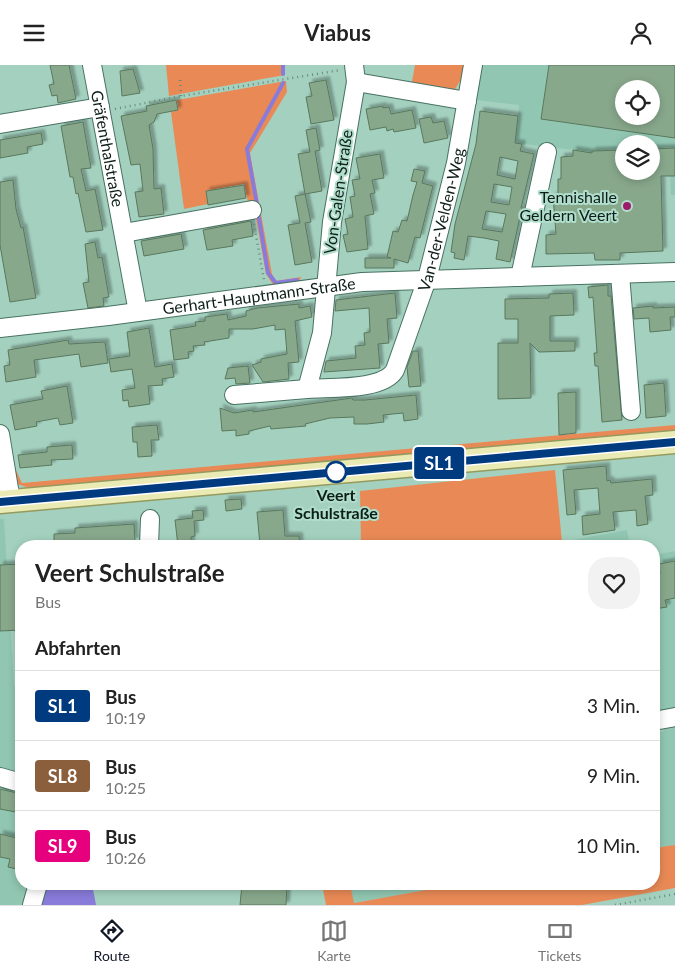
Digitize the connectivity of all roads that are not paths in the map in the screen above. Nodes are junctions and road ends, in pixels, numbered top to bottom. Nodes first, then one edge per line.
1 (92, 65) edge
2 (473, 65) edge
3 (355, 72) edge
4 (467, 101) junction
5 (100, 109) junction
6 (0, 123) edge
7 (547, 152) dead end
8 (252, 210) road end
9 (124, 233) junction
10 (675, 272) edge
11 (620, 274) junction
12 (520, 277) junction
13 (427, 279) junction
14 (326, 286) junction
15 (138, 312) junction
16 (0, 328) edge
17 (307, 389) junction
18 (234, 395) dead end
19 (632, 411) dead end
20 (0, 434) edge
21 (675, 442) edge
22 (6, 502) edge
23 (150, 519) dead end
24 (149, 540) edge
25 (675, 717) edge
26 (660, 720) edge
27 (0, 777) edge
28 (15, 781) edge
29 (36, 890) edge
30 (32, 905) edge

1 - 5 street, Gräfenthalstraße
2 - 4 street, Van-der-Velden-Weg
3 - 4 street
3 - 14 street, Von-Galen-Straße
4 - 13 street, Van-der-Velden-Weg
5 - 6 street
5 - 9 street, Gräfenthalstraße
7 - 12 street
8 - 9 street
9 - 15 street, Gräfenthalstraße
10 - 11 street, Gerhart-Hauptmann-Straße
11 - 12 street, Gerhart-Hauptmann-Straße
11 - 19 street
12 - 13 street, Gerhart-Hauptmann-Straße
13 - 14 street, Gerhart-Hauptmann-Straße
13 - 17 street, Van-der-Velden-Weg
14 - 15 street, Gerhart-Hauptmann-Straße
14 - 17 street, Von-Galen-Straße
15 - 16 street, Gerhart-Hauptmann-Straße
17 - 18 street
20 - 22 street
21 - 22 main road
23 - 24 street
25 - 26 street
27 - 28 street
29 - 30 street

